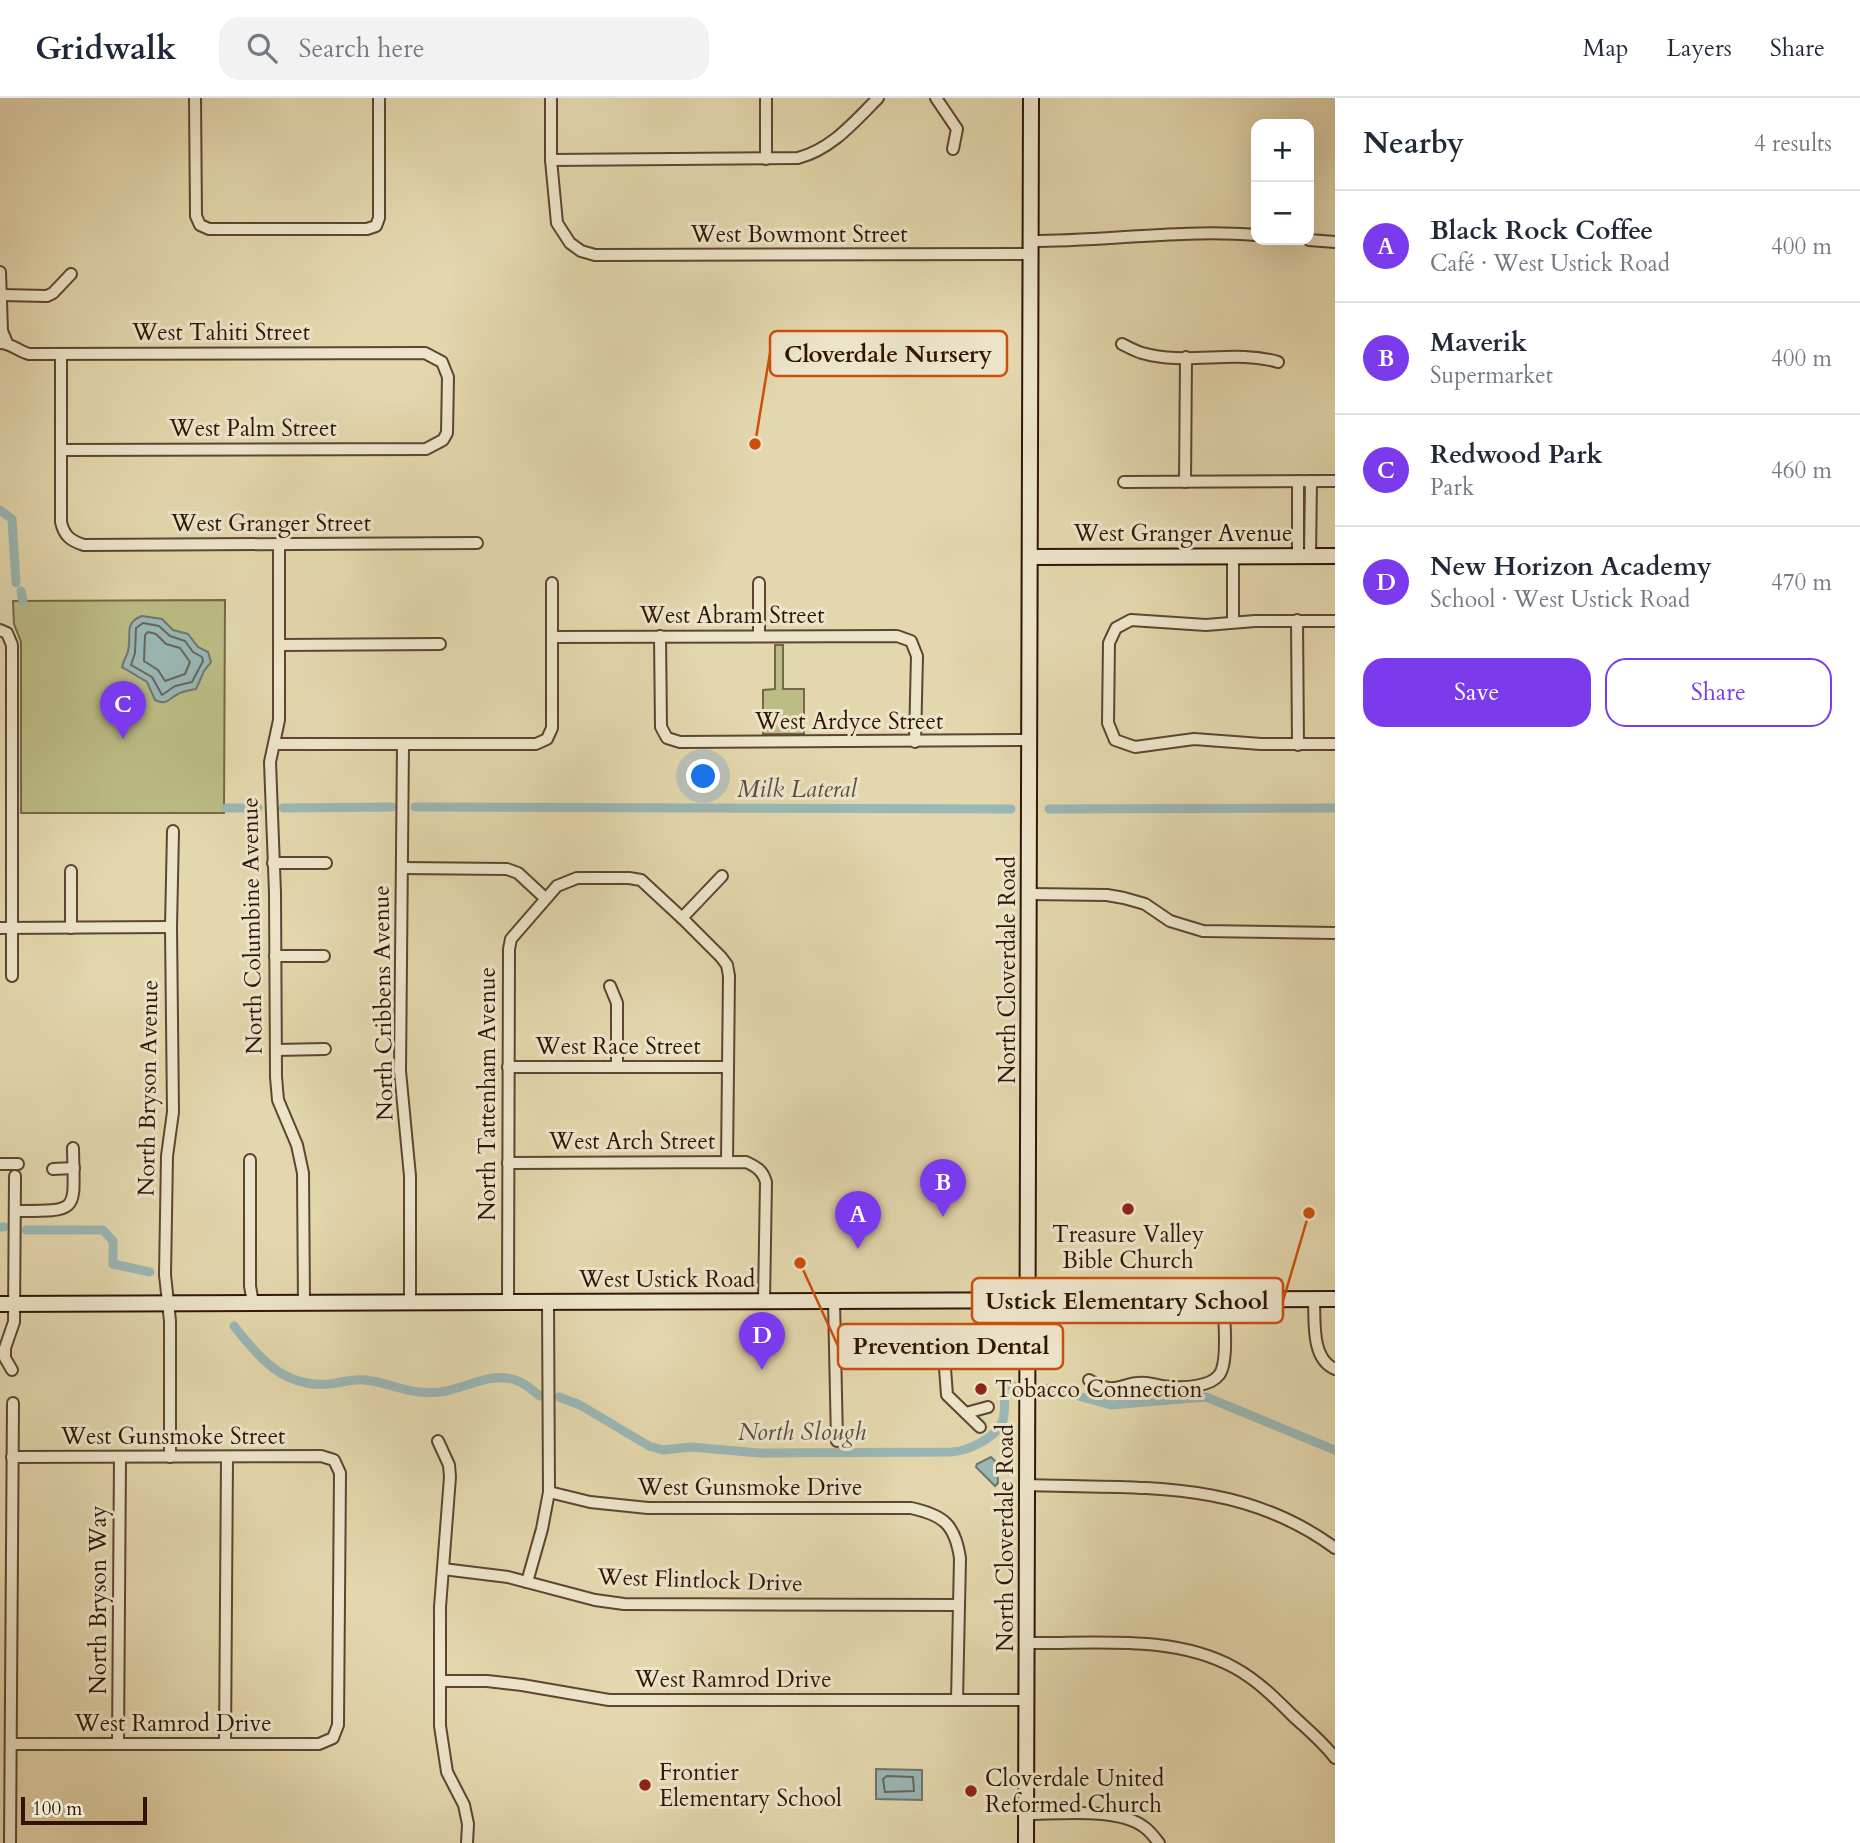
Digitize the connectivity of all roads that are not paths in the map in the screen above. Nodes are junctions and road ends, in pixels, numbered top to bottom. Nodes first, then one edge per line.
1 (195, 98) edge
2 (379, 98) edge
3 (551, 98) edge
4 (766, 98) edge
5 (878, 98) edge
6 (936, 98) edge
7 (1031, 98) edge
8 (954, 149) dead end
9 (766, 159) junction
10 (551, 160) junction
11 (1251, 235) edge
12 (1314, 240) edge
13 (1335, 242) edge
14 (1031, 248) junction
15 (0, 272) edge
16 (71, 274) dead end
17 (2, 295) junction
18 (4, 343) edge
19 (1122, 344) dead end
20 (61, 354) junction
21 (1186, 357) junction
22 (1279, 362) dead end
23 (443, 440) joint
24 (61, 450) junction
25 (1298, 481) junction
26 (1311, 481) junction
27 (1335, 481) edge
28 (1124, 482) dead end
29 (1185, 482) junction
30 (477, 543) dead end
31 (279, 544) junction
32 (1233, 556) junction
33 (1304, 556) junction
34 (1335, 556) edge
35 (1030, 557) junction
36 (552, 583) dead end
37 (759, 583) dead end
38 (1297, 620) junction
39 (1335, 621) edge
40 (1233, 622) junction
41 (4, 632) edge
42 (660, 636) junction
43 (759, 636) junction
44 (552, 637) junction
45 (440, 644) dead end
46 (279, 645) junction
47 (6, 733) edge
48 (1031, 740) junction
49 (915, 742) junction
50 (275, 744) junction
51 (403, 744) junction
52 (1335, 744) edge
53 (1298, 745) junction
54 (6, 829) edge
55 (173, 831) dead end
56 (273, 863) junction
57 (326, 863) dead end
58 (402, 868) junction
59 (71, 871) dead end
60 (722, 876) dead end
61 (1030, 894) junction
62 (545, 898) junction
63 (682, 918) junction
64 (171, 927) junction
65 (6, 928) edge
66 (71, 928) junction
67 (1335, 933) edge
68 (275, 956) junction
69 (324, 956) dead end
70 (12, 976) dead end
71 (610, 986) dead end
72 (325, 1049) dead end
73 (276, 1050) junction
74 (508, 1067) junction
75 (617, 1067) junction
76 (727, 1067) junction
77 (73, 1149) dead end
78 (250, 1160) dead end
79 (727, 1162) junction
80 (508, 1163) junction
81 (0, 1164) edge
82 (18, 1164) dead end
83 (74, 1168) junction
84 (54, 1169) dead end
85 (15, 1176) dead end
86 (15, 1211) junction
87 (1314, 1299) junction
88 (1335, 1299) edge
89 (1028, 1300) junction
90 (1223, 1300) junction
91 (764, 1301) junction
92 (834, 1301) junction
93 (508, 1302) junction
94 (548, 1302) junction
95 (253, 1303) junction
96 (304, 1303) junction
97 (410, 1303) junction
98 (8, 1304) edge
99 (168, 1304) junction
100 (835, 1338) junction
101 (1335, 1369) edge
102 (12, 1370) dead end
103 (1089, 1380) dead end
104 (13, 1403) dead end
105 (988, 1407) dead end
106 (966, 1413) junction
107 (980, 1427) dead end
108 (439, 1441) dead end
109 (836, 1441) dead end
110 (12, 1457) junction
111 (120, 1457) junction
112 (170, 1457) junction
113 (227, 1457) junction
114 (1029, 1485) junction
115 (549, 1492) junction
116 (1335, 1548) edge
117 (443, 1569) junction
118 (527, 1582) junction
119 (959, 1605) junction
120 (6, 1640) edge
121 (1028, 1643) junction
122 (440, 1681) junction
123 (957, 1700) junction
124 (1027, 1700) junction
125 (333, 1738) joint
126 (11, 1744) junction
127 (118, 1744) junction
128 (225, 1744) junction
129 (1335, 1758) edge
130 (1026, 1814) junction
131 (10, 1843) edge
132 (467, 1843) edge
133 (1026, 1843) edge
134 (1159, 1843) edge

1 - 2 street
3 - 10 street
4 - 9 street
5 - 9 street
6 - 8 street
7 - 14 main road, North Cloverdale Road
9 - 10 street
10 - 14 street, West Bowmont Street
11 - 14 street, West Bowmont Street
12 - 13 street
14 - 35 main road, North Cloverdale Road
15 - 17 street
16 - 17 street
17 - 18 street
18 - 20 street, West Tahiti Street
19 - 21 street
20 - 23 street, West Tahiti Street
20 - 24 street
21 - 22 street
21 - 29 street
23 - 24 street, West Palm Street
24 - 31 street, West Granger Street
25 - 26 street
25 - 29 street
25 - 33 street
26 - 27 street
26 - 33 street
28 - 29 street
30 - 31 street, West Granger Street
31 - 46 street, North Columbine Avenue
32 - 33 main road, West Granger Avenue
32 - 35 main road, West Granger Avenue
32 - 40 street
33 - 34 main road, West Granger Avenue
35 - 48 main road, North Cloverdale Road
36 - 44 street
37 - 43 street
38 - 39 street
38 - 40 street
38 - 53 street
40 - 53 street
41 - 47 street
42 - 43 street, West Abram Street
42 - 44 street, West Abram Street
42 - 49 street, West Ardyce Street
43 - 49 street, West Abram Street
44 - 51 street
45 - 46 street
46 - 50 street, North Columbine Avenue
47 - 54 street
48 - 49 street, West Ardyce Street
48 - 61 main road, North Cloverdale Road
50 - 51 street
50 - 56 street, North Columbine Avenue
51 - 58 street, North Cribbens Avenue
52 - 53 street
54 - 65 street
55 - 64 street, North Bryson Avenue
56 - 57 street
56 - 68 street, North Columbine Avenue
58 - 62 street
58 - 97 street, North Cribbens Avenue
59 - 66 street
60 - 63 street
61 - 67 street
61 - 89 main road, North Cloverdale Road
62 - 63 street, North Tattenham Avenue
62 - 74 street, North Tattenham Avenue
63 - 76 street, North Tattenham Avenue
64 - 66 street
64 - 99 street, North Bryson Avenue
65 - 66 street
65 - 70 street
68 - 69 street
68 - 73 street, North Columbine Avenue
71 - 75 street
72 - 73 street
73 - 96 street, North Columbine Avenue
74 - 75 street, West Race Street
74 - 80 street, North Tattenham Avenue
75 - 76 street, West Race Street
76 - 79 street, North Tattenham Avenue
77 - 83 street
78 - 95 street
79 - 80 street, West Arch Street
79 - 91 street, West Arch Street
80 - 93 street, North Tattenham Avenue
81 - 82 street
83 - 84 street
83 - 86 street
85 - 86 street
86 - 98 street
87 - 88 main road, West Ustick Road
87 - 90 main road, West Ustick Road
87 - 101 street
89 - 90 main road, West Ustick Road
89 - 92 main road, West Ustick Road
89 - 114 main road, North Cloverdale Road
90 - 103 street
91 - 92 main road, West Ustick Road
91 - 94 main road, West Ustick Road
92 - 100 street
93 - 94 main road, West Ustick Road
93 - 97 main road, West Ustick Road
94 - 115 street
95 - 96 main road, West Ustick Road
95 - 99 main road, West Ustick Road
96 - 97 main road, West Ustick Road
98 - 99 main road, West Ustick Road
98 - 102 street
99 - 112 street
100 - 106 street
100 - 109 street
104 - 110 street
105 - 106 street
106 - 107 street
108 - 117 street
110 - 111 street, West Gunsmoke Street
110 - 120 street
111 - 112 street, West Gunsmoke Street
111 - 127 street, North Bryson Way
112 - 113 street, West Gunsmoke Street
113 - 125 street, West Gunsmoke Street
113 - 128 street
114 - 116 street
114 - 121 main road, North Cloverdale Road
115 - 118 street
115 - 119 street, West Gunsmoke Drive
117 - 118 street, West Flintlock Drive
117 - 122 street
118 - 119 street, West Flintlock Drive
119 - 123 street
120 - 126 street
121 - 124 main road, North Cloverdale Road
121 - 129 street
122 - 123 street, West Ramrod Drive
122 - 132 street
123 - 124 street, West Ramrod Drive
124 - 130 main road, North Cloverdale Road
125 - 128 street, West Ramrod Drive
126 - 127 street, West Ramrod Drive
126 - 131 street
127 - 128 street, West Ramrod Drive
130 - 133 main road, North Cloverdale Road
130 - 134 street

